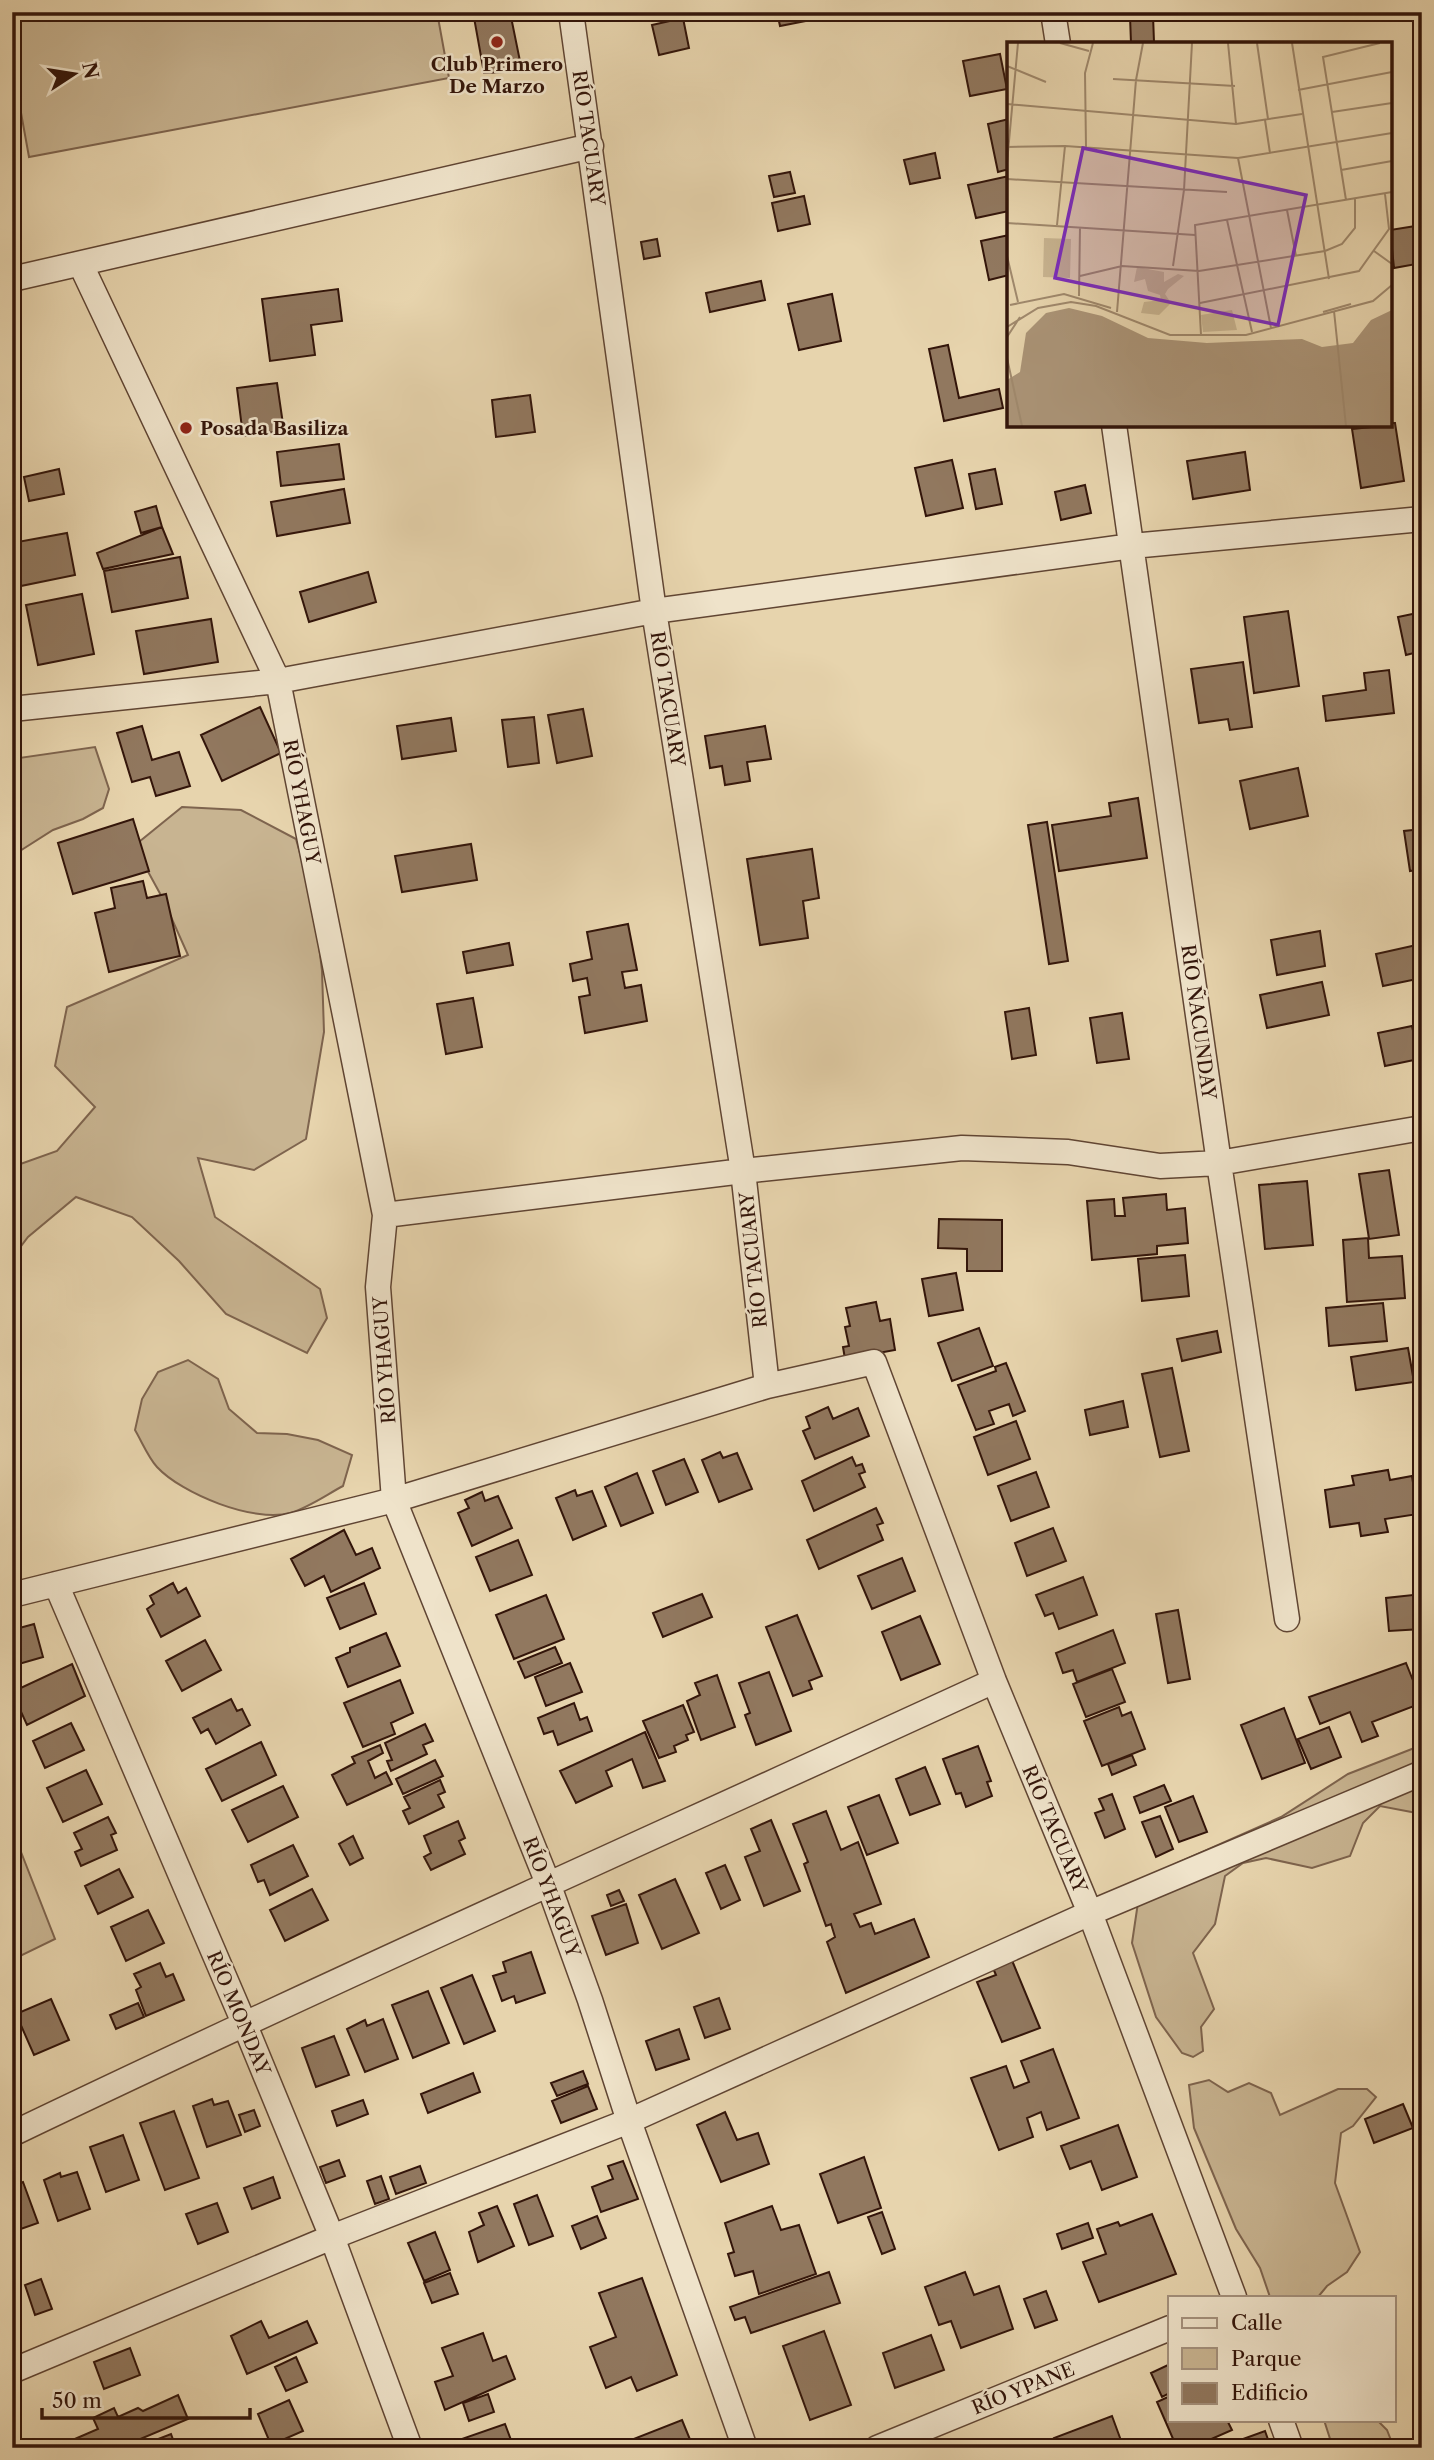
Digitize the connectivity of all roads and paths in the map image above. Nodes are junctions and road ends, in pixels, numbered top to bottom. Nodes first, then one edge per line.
1 (571, 12) edge
2 (1053, 12) edge
3 (1058, 42) edge
4 (591, 146) junction
5 (81, 265) junction
6 (12, 279) edge
7 (1114, 427) edge
8 (1422, 519) edge
9 (1132, 547) junction
10 (654, 611) junction
11 (278, 681) junction
12 (12, 709) edge
13 (1422, 1128) edge
14 (1219, 1163) junction
15 (743, 1171) junction
16 (385, 1215) junction
17 (767, 1386) junction
18 (394, 1500) junction
19 (56, 1584) junction
20 (12, 1595) edge
21 (1287, 1619) dead end
22 (994, 1681) junction
23 (1422, 1773) edge
24 (549, 1886) junction
25 (1090, 1913) junction
26 (244, 2023) junction
27 (629, 2121) junction
28 (12, 2134) edge
29 (332, 2238) junction
30 (1234, 2296) edge
31 (1168, 2329) edge
32 (12, 2371) edge
33 (1282, 2422) edge
34 (410, 2448) edge
35 (745, 2448) edge
36 (877, 2448) edge
37 (1291, 2448) edge

1 - 4 street, RÍO TACUARY
2 - 3 street
4 - 5 street
4 - 10 street, RÍO TACUARY
5 - 6 street
5 - 11 street, RÍO YHAGUY
7 - 9 street, RÍO ÑACUNDAY
8 - 9 street
9 - 10 street
9 - 14 street, RÍO ÑACUNDAY
10 - 11 street
10 - 15 street, RÍO TACUARY
11 - 12 street
11 - 16 street, RÍO YHAGUY
13 - 14 street
14 - 15 street
14 - 21 street, RÍO ÑACUNDAY
15 - 16 street
15 - 17 street, RÍO TACUARY
16 - 18 street, RÍO YHAGUY
17 - 18 street
17 - 22 street, RÍO TACUARY
18 - 19 street
18 - 24 street, RÍO YHAGUY
19 - 20 street
19 - 26 street, RÍO MONDAY
22 - 24 street
22 - 25 street, RÍO TACUARY
23 - 25 street
24 - 26 street
24 - 27 street, RÍO YHAGUY
25 - 27 street
25 - 30 street, RÍO TACUARY
26 - 28 street
26 - 29 street, RÍO MONDAY
27 - 29 street
27 - 35 street, RÍO YHAGUY
29 - 32 street
29 - 34 street, RÍO MONDAY
31 - 36 street, RÍO YPANE
33 - 37 street

